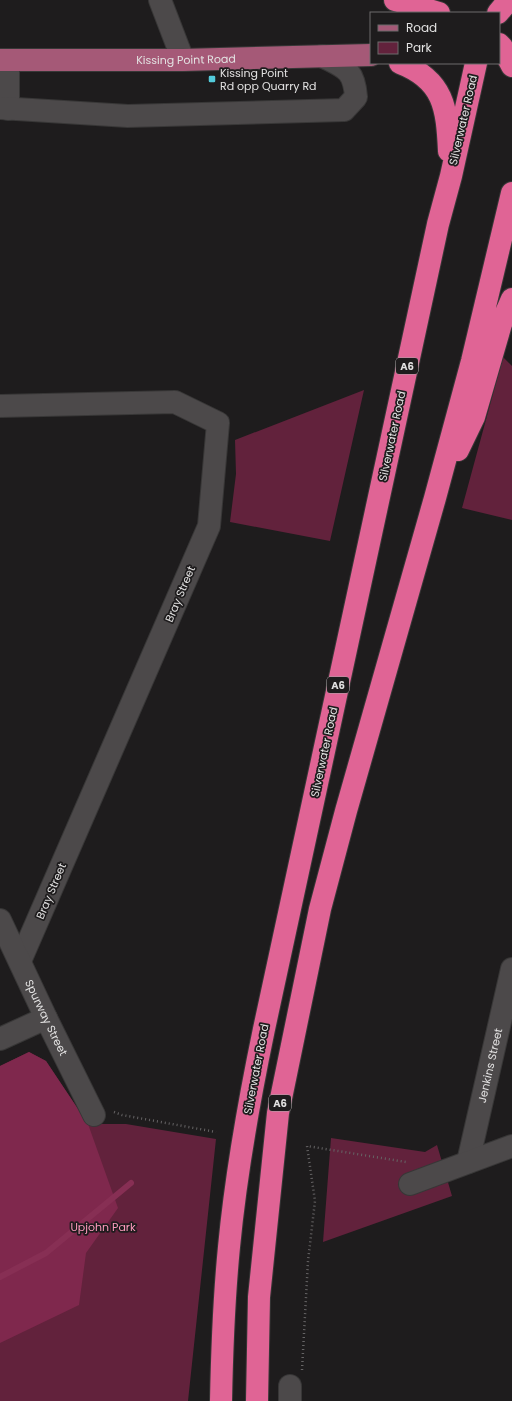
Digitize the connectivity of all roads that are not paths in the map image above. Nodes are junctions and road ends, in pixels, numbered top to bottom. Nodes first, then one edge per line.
1 (160, 0) edge
2 (395, 0) edge
3 (509, 0) edge
4 (436, 12) edge
5 (499, 12) edge
6 (370, 55) edge
7 (322, 56) junction
8 (4, 60) edge
9 (183, 60) junction
10 (402, 64) edge
11 (476, 64) edge
12 (4, 108) edge
13 (451, 176) junction
14 (512, 193) edge
15 (512, 299) edge
16 (0, 406) edge
17 (435, 498) junction
18 (0, 920) edge
19 (20, 961) junction
20 (512, 969) edge
21 (46, 1018) junction
22 (0, 1039) edge
23 (102, 1113) road end
24 (512, 1146) edge
25 (468, 1162) junction
26 (409, 1174) road end
27 (221, 1401) edge
28 (257, 1401) edge

1 - 9 street
2 - 4 highway
3 - 5 highway
6 - 7 main road, Kissing Point Road
7 - 9 main road, Kissing Point Road
7 - 12 street
8 - 9 main road, Kissing Point Road
8 - 12 street
10 - 13 highway
11 - 13 highway, Silverwater Road / A6
13 - 27 highway, Silverwater Road / A6
14 - 17 highway, A6
15 - 17 highway, A6
16 - 19 street, Bray Street
17 - 28 highway, A6
18 - 19 street, Spurway Street
19 - 21 street, Spurway Street
20 - 25 street, Jenkins Street
21 - 22 street
21 - 23 street, Spurway Street
24 - 25 street
25 - 26 street

